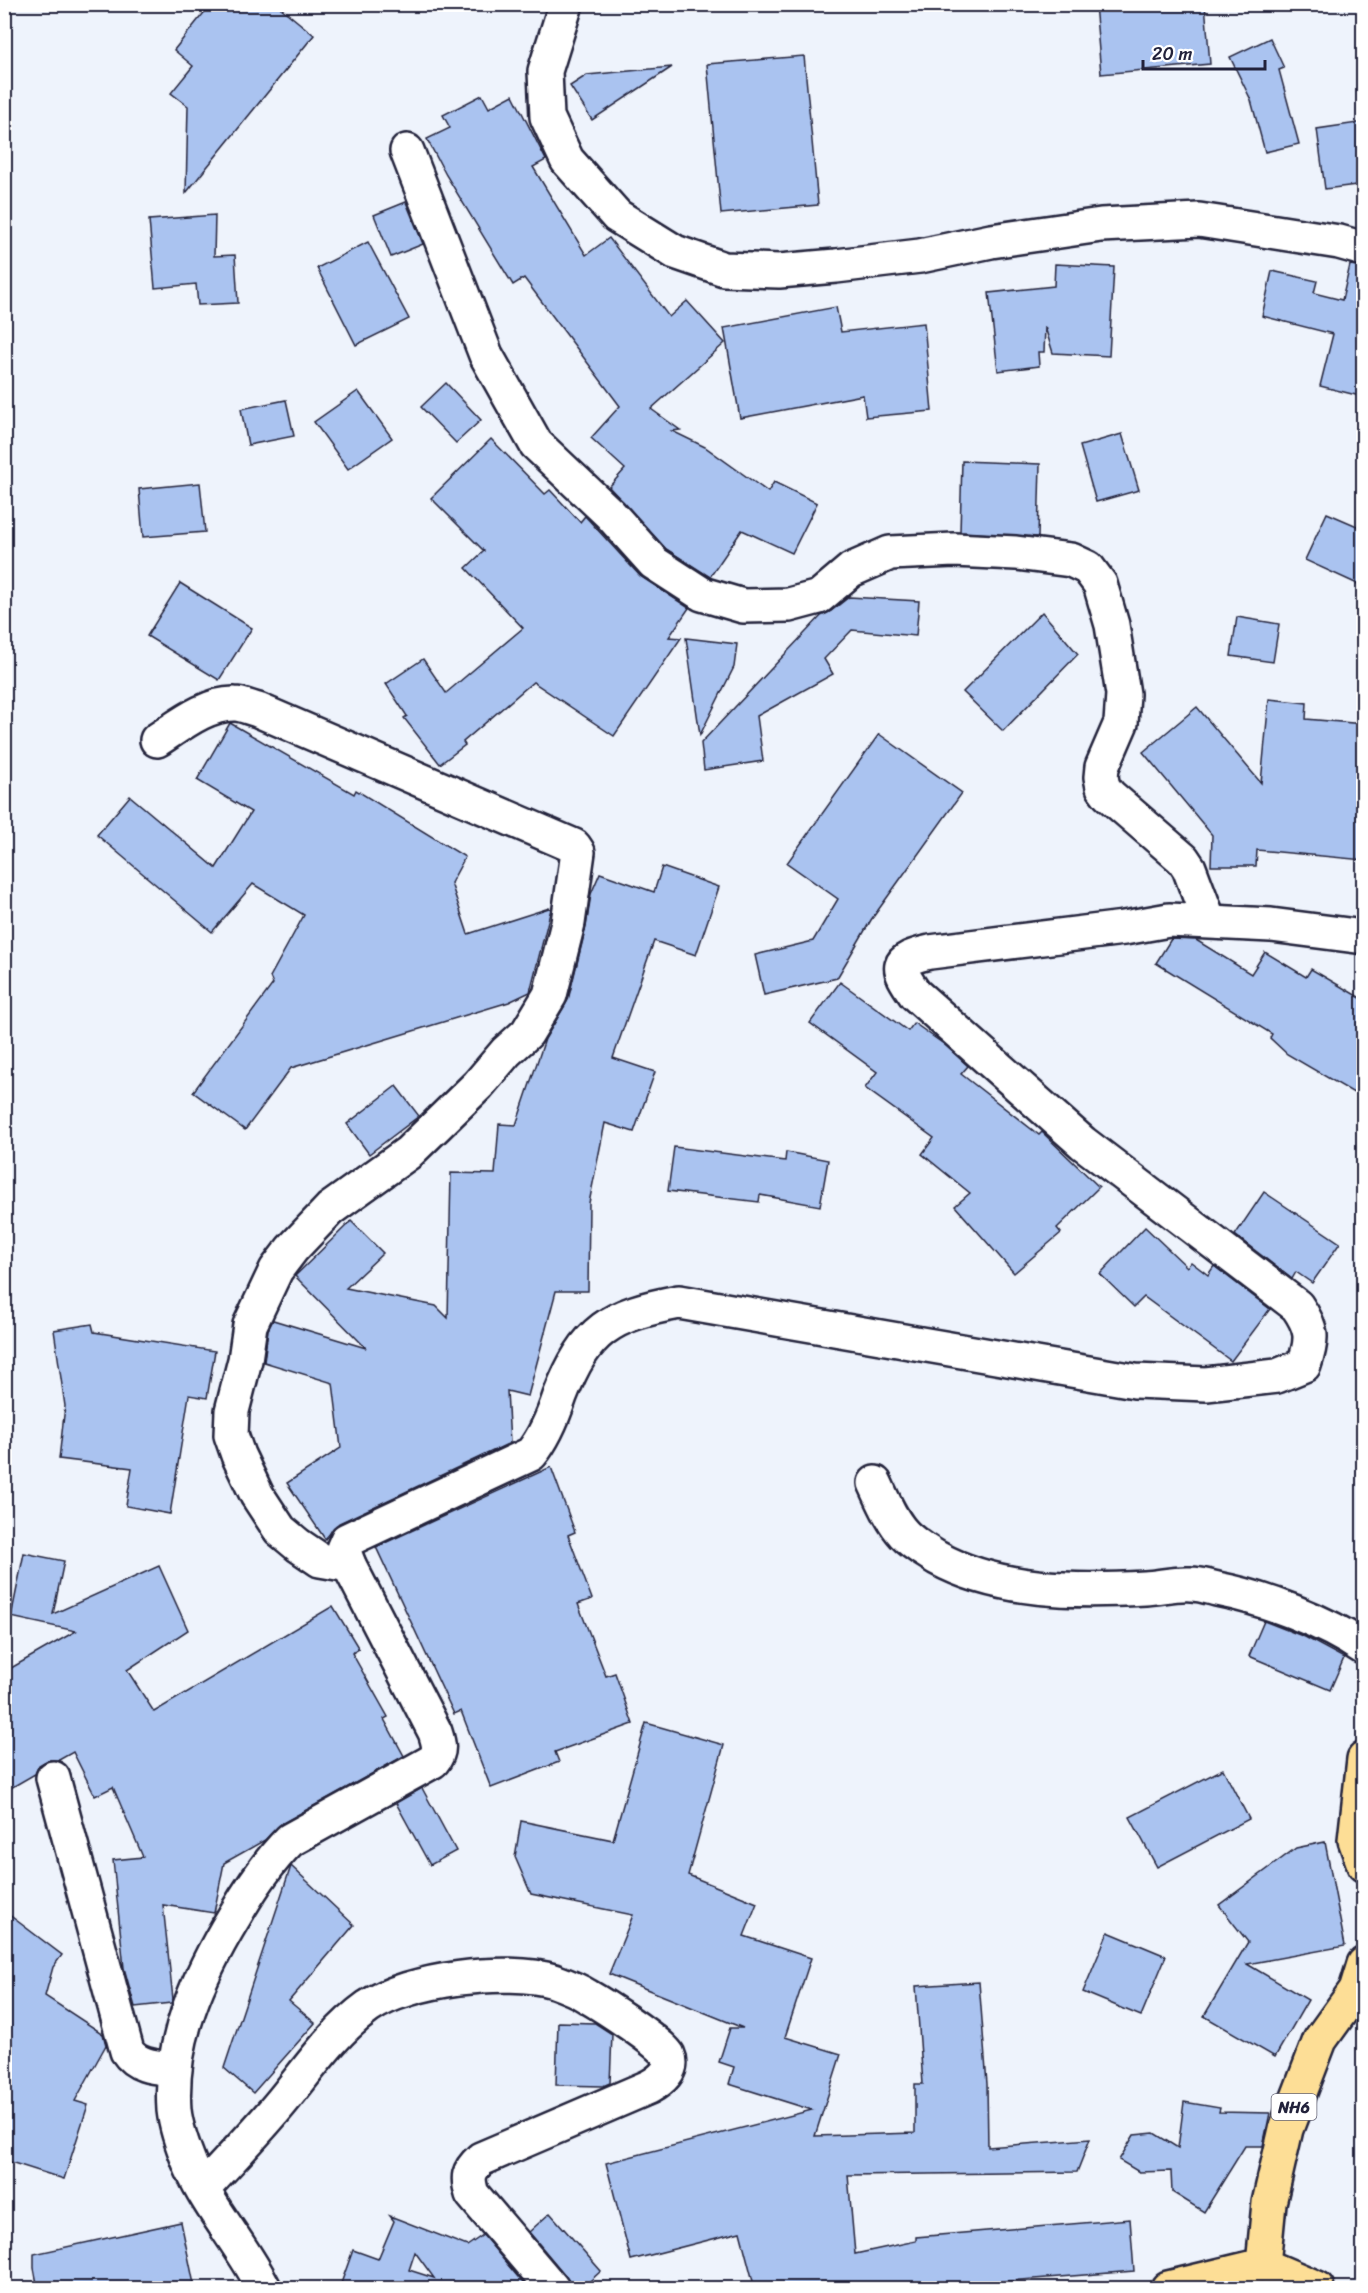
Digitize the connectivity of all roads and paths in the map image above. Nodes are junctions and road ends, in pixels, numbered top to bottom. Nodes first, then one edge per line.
1 (566, 4) edge
2 (407, 152) dead end
3 (1364, 249) edge
4 (157, 740) dead end
5 (1209, 921) junction
6 (1364, 937) edge
7 (875, 1483) dead end
8 (349, 1565) junction
9 (1364, 1648) edge
10 (1364, 1759) edge
11 (53, 1778) dead end
12 (1364, 1865) edge
13 (1364, 1964) edge
14 (174, 2070) junction
15 (203, 2189) junction
16 (1263, 2265) junction
17 (264, 2289) edge
18 (552, 2289) edge
19 (1168, 2289) edge
20 (1317, 2289) edge

1 - 3 street
2 - 5 street
4 - 8 street
5 - 6 street
5 - 8 street
7 - 9 street
8 - 14 street
10 - 12 highway
11 - 14 street
13 - 16 highway, NH6
14 - 15 street
15 - 17 street
15 - 18 street
16 - 19 highway
16 - 20 highway

